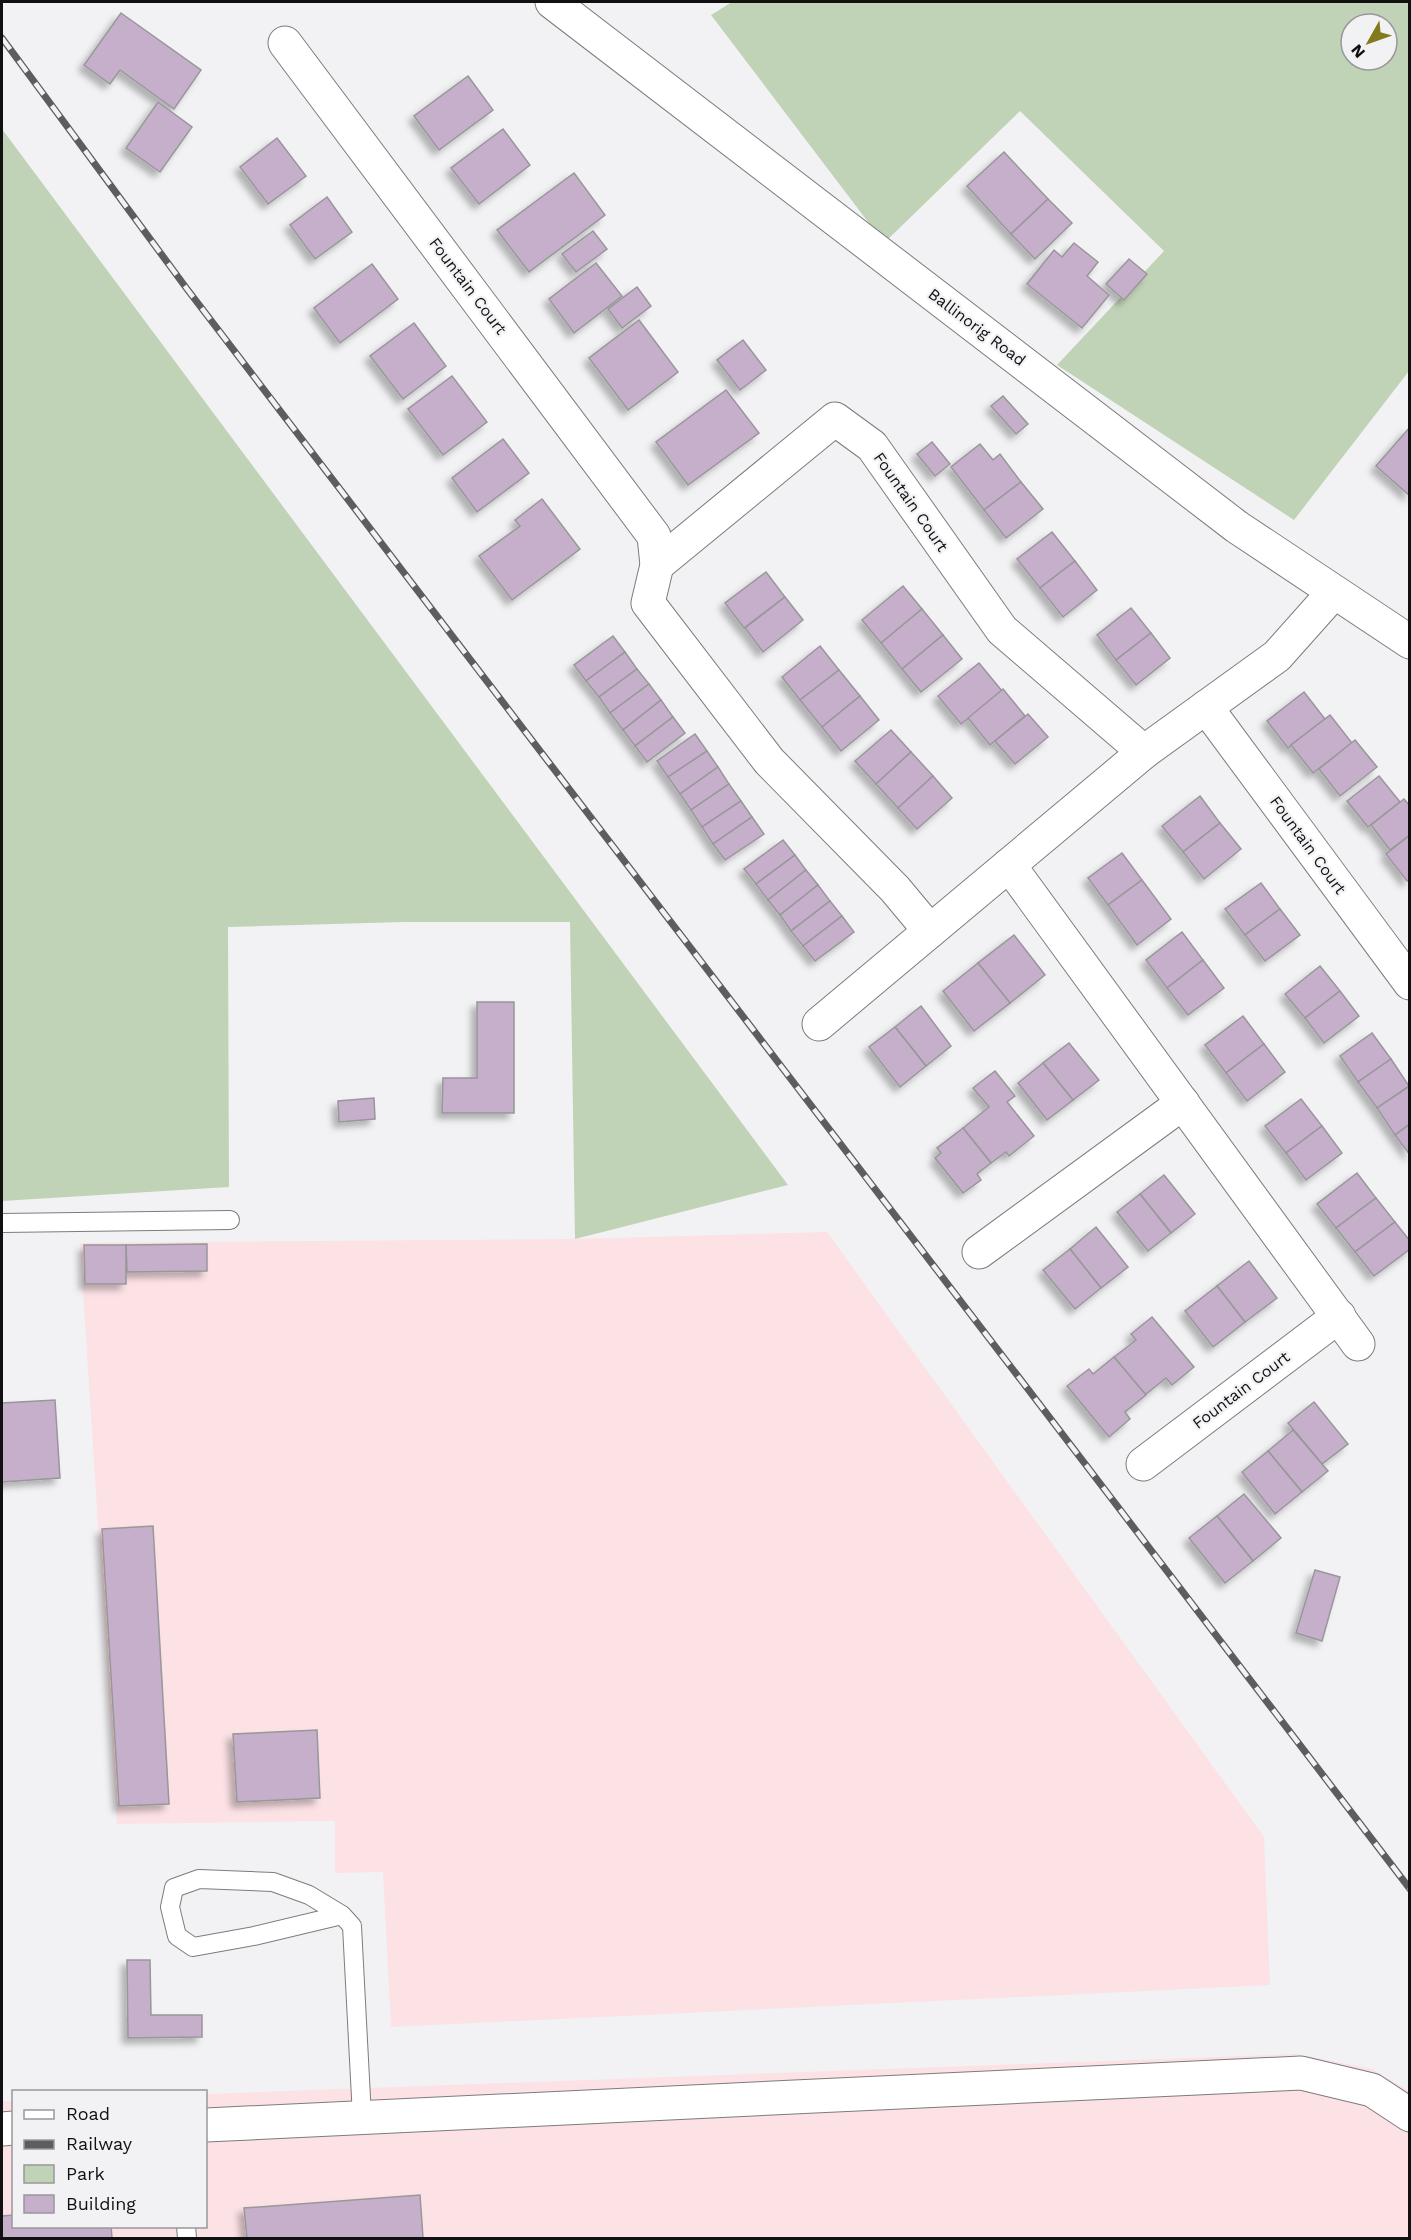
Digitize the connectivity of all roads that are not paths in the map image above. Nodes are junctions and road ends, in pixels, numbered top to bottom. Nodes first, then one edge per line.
1 (552, 2) edge
2 (285, 43) dead end
3 (657, 565) junction
4 (1334, 592) junction
5 (1410, 642) edge
6 (1206, 707) junction
7 (1144, 752) junction
8 (1009, 865) junction
9 (930, 931) junction
10 (1410, 983) edge
11 (819, 1024) dead end
12 (1183, 1103) junction
13 (230, 1220) dead end
14 (2, 1223) edge
15 (979, 1252) dead end
16 (1339, 1316) junction
17 (1358, 1344) dead end
18 (1143, 1464) dead end
19 (342, 1915) junction
20 (1410, 2115) edge
21 (362, 2117) junction
22 (207, 2125) edge

1 - 4 street, Ballinorig Road
2 - 3 street, Fountain Court
3 - 7 street, Fountain Court
3 - 9 street, Fountain Court
4 - 5 street, Ballinorig Road
4 - 6 street
6 - 7 street
6 - 10 street, Fountain Court
7 - 8 street
8 - 9 street
8 - 12 street
9 - 11 street
12 - 15 street
12 - 16 street
13 - 14 lane
16 - 17 street
16 - 18 street, Fountain Court
19 - 19 lane
19 - 21 lane
20 - 21 street
21 - 22 street

